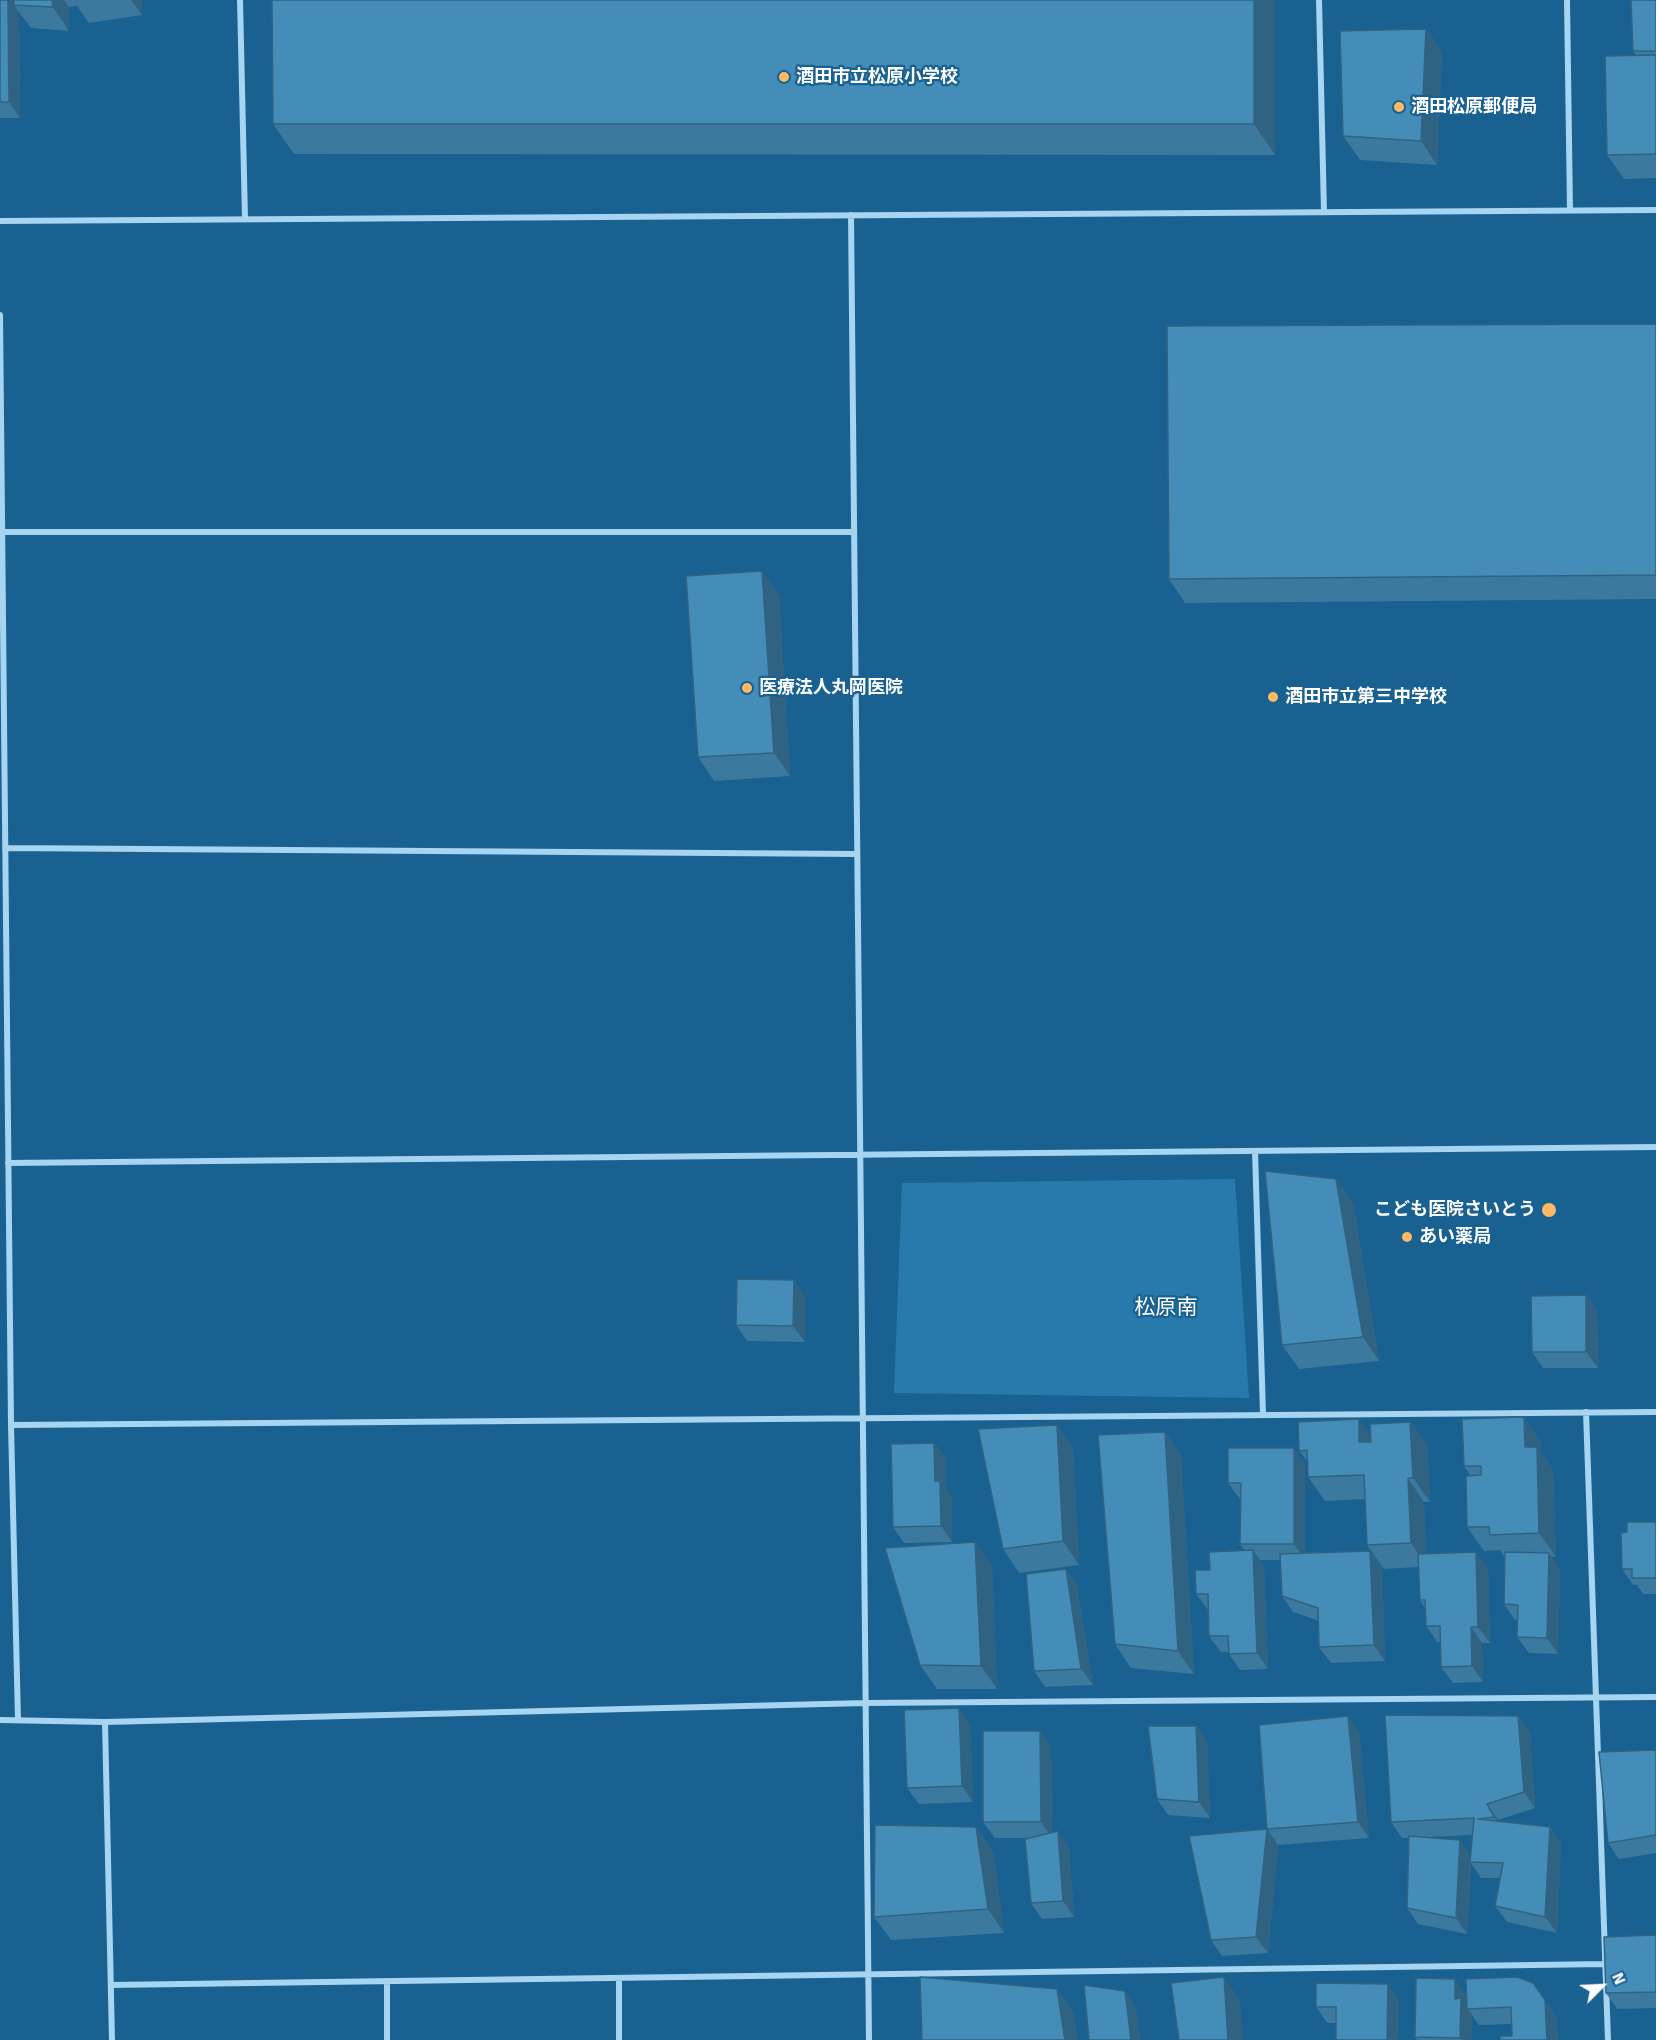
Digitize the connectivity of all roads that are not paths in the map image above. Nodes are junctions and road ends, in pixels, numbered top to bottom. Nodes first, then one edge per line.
1 (240, 0) edge
2 (1319, 0) edge
3 (1567, 0) edge
4 (1570, 210) junction
5 (1656, 210) edge
6 (1324, 212) junction
7 (850, 215) junction
8 (245, 219) junction
9 (0, 221) edge
10 (0, 315) edge
11 (2, 531) junction
12 (854, 532) junction
13 (5, 848) junction
14 (856, 854) junction
15 (1656, 1147) edge
16 (1255, 1151) junction
17 (860, 1155) junction
18 (8, 1163) junction
19 (1586, 1412) junction
20 (1656, 1412) edge
21 (1263, 1414) junction
22 (862, 1417) junction
23 (11, 1425) junction
24 (1596, 1697) junction
25 (1656, 1697) edge
26 (865, 1703) junction
27 (0, 1720) edge
28 (18, 1720) junction
29 (105, 1722) junction
30 (1605, 1964) junction
31 (868, 1974) junction
32 (619, 1978) junction
33 (387, 1982) junction
34 (111, 1985) junction
35 (112, 2040) edge
36 (387, 2040) edge
37 (619, 2040) edge
38 (869, 2040) edge
39 (1608, 2040) edge

1 - 8 street
2 - 6 street
3 - 4 street
4 - 5 street
4 - 6 street
6 - 7 street
7 - 8 street
7 - 12 street
8 - 9 street
10 - 11 street
11 - 12 street
11 - 13 street
12 - 14 street
13 - 14 street
13 - 18 street
14 - 17 street
15 - 16 street
16 - 17 street
16 - 21 street
17 - 18 street
17 - 22 street
18 - 23 street
19 - 20 street
19 - 21 street
19 - 24 street
21 - 22 street
22 - 23 street
22 - 26 street
23 - 28 street
24 - 25 street
24 - 26 street
24 - 30 street
26 - 29 street
26 - 31 street
27 - 28 street
28 - 29 street
29 - 34 street
30 - 31 street
30 - 39 street
31 - 32 street
31 - 38 street
32 - 33 street
32 - 37 street
33 - 34 street
33 - 36 street
34 - 35 street

